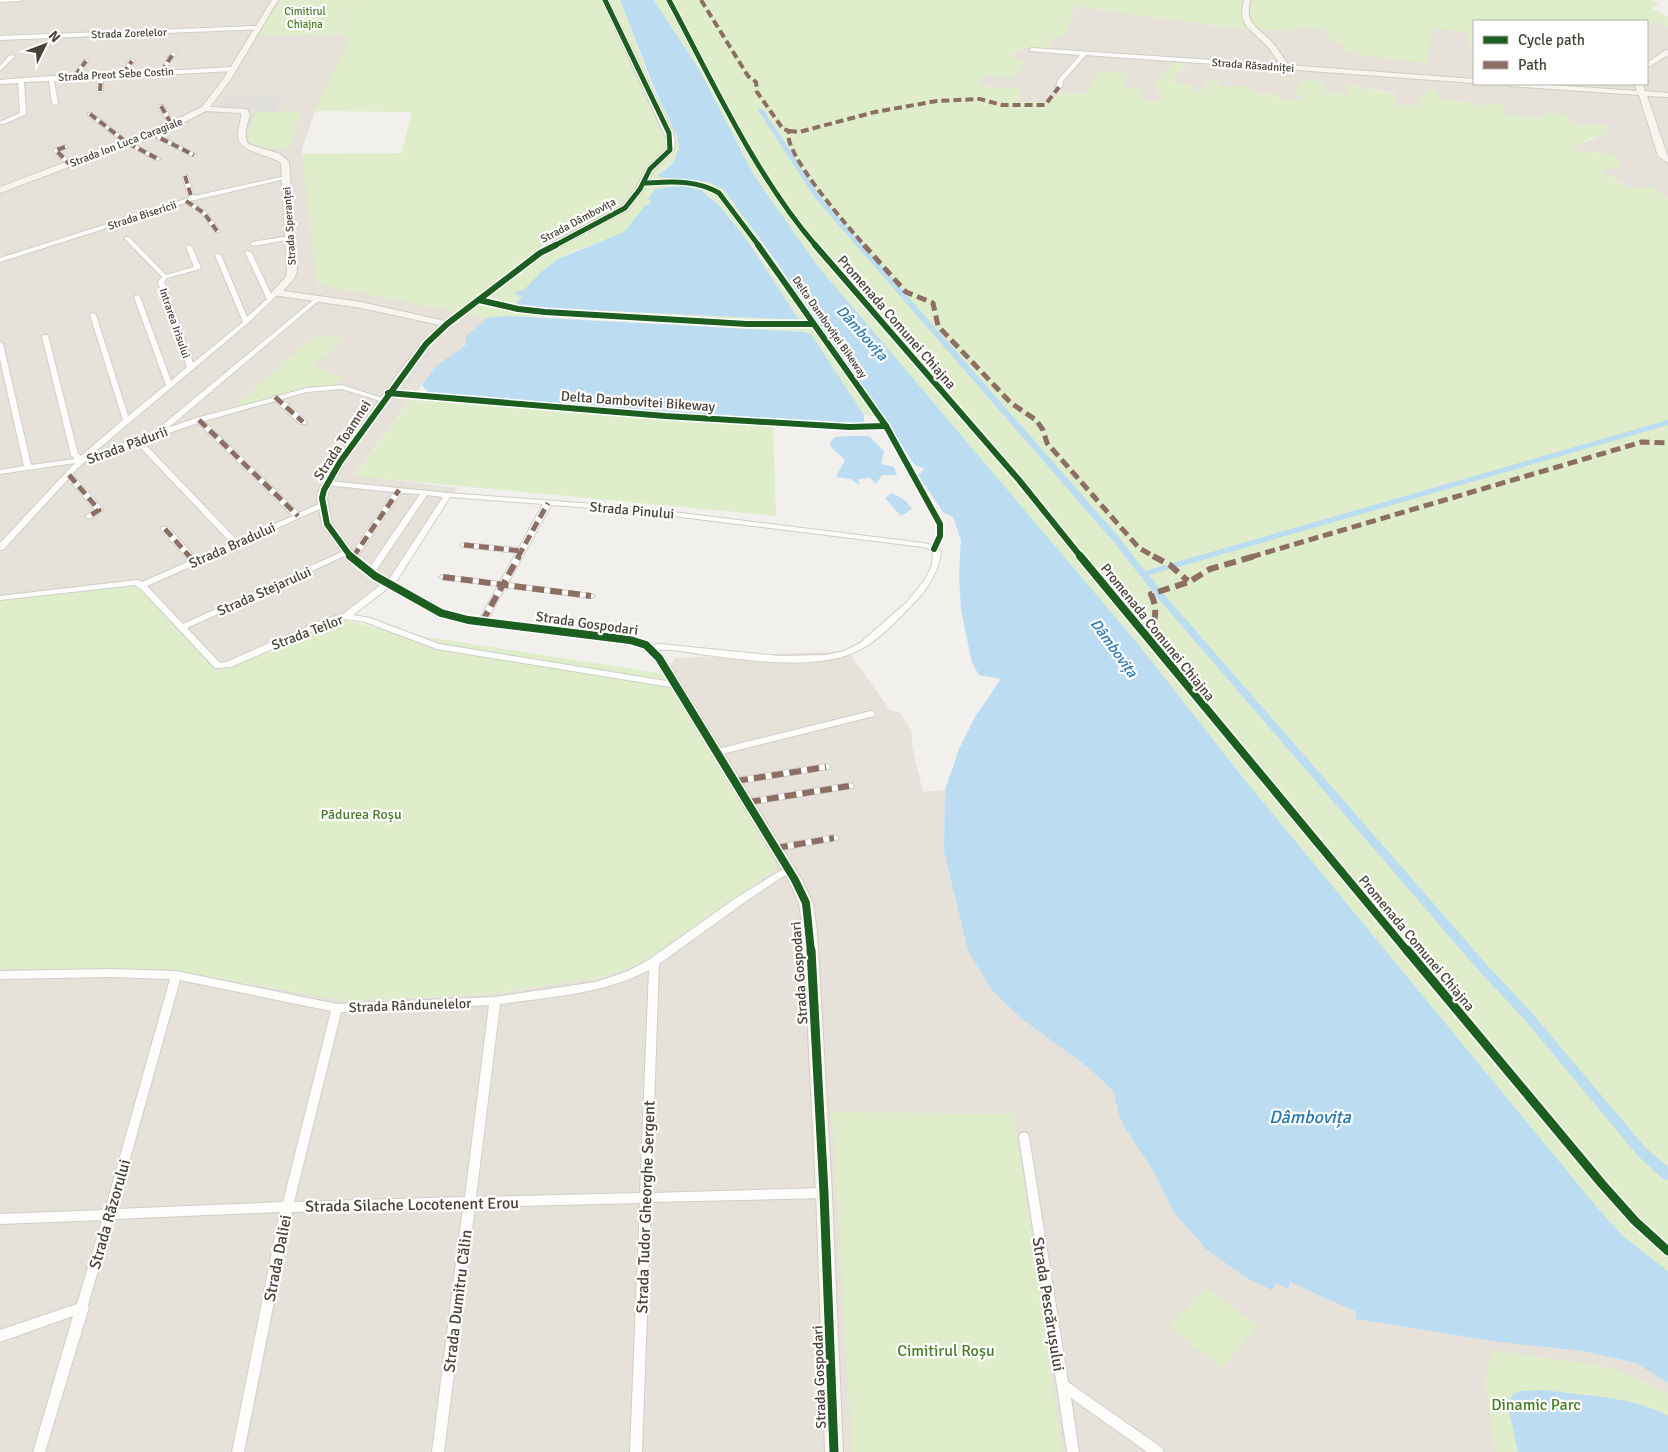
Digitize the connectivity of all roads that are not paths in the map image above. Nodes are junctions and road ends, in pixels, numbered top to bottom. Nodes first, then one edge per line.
1 (20, 0) edge
2 (275, 0) edge
3 (605, 0) edge
4 (1247, 0) edge
5 (0, 1) edge
6 (257, 28) junction
7 (0, 38) edge
8 (1032, 50) dead end
9 (1668, 52) edge
10 (173, 54) dead end
11 (1084, 54) junction
12 (12, 56) dead end
13 (86, 61) dead end
14 (132, 62) dead end
15 (1648, 65) edge
16 (1286, 67) junction
17 (0, 69) edge
18 (232, 69) junction
19 (161, 72) junction
20 (123, 74) junction
21 (101, 75) junction
22 (74, 76) junction
23 (51, 78) junction
24 (21, 80) junction
25 (1473, 81) edge
26 (0, 82) edge
27 (1523, 85) edge
28 (1639, 85) edge
29 (1059, 87) dead end
30 (100, 91) dead end
31 (1642, 94) junction
32 (1668, 95) edge
33 (55, 103) dead end
34 (161, 106) dead end
35 (205, 109) junction
36 (0, 114) edge
37 (90, 114) dead end
38 (1, 125) edge
39 (172, 125) junction
40 (150, 133) junction
41 (126, 142) junction
42 (65, 147) dead end
43 (194, 155) dead end
44 (158, 159) dead end
45 (1668, 161) edge
46 (69, 164) junction
47 (185, 176) dead end
48 (286, 178) junction
49 (0, 190) edge
50 (189, 200) junction
51 (217, 231) dead end
52 (127, 238) dead end
53 (290, 238) junction
54 (253, 244) dead end
55 (189, 247) dead end
56 (248, 252) dead end
57 (218, 255) dead end
58 (0, 260) edge
59 (165, 277) junction
60 (273, 296) junction
61 (136, 297) dead end
62 (316, 300) junction
63 (93, 315) dead end
64 (246, 322) junction
65 (447, 324) junction
66 (45, 336) dead end
67 (0, 344) edge
68 (191, 368) junction
69 (169, 385) junction
70 (275, 398) junction
71 (384, 400) junction
72 (126, 420) junction
73 (199, 420) junction
74 (303, 422) dead end
75 (159, 432) junction
76 (137, 440) junction
77 (82, 460) junction
78 (28, 468) junction
79 (0, 472) edge
80 (69, 475) junction
81 (328, 482) junction
82 (399, 490) junction
83 (425, 493) junction
84 (448, 495) junction
85 (548, 503) junction
86 (322, 506) junction
87 (90, 516) dead end
88 (298, 516) junction
89 (165, 529) dead end
90 (235, 544) junction
91 (464, 546) dead end
92 (0, 548) edge
93 (522, 551) junction
94 (350, 556) junction
95 (194, 561) junction
96 (370, 573) junction
97 (443, 577) dead end
98 (142, 585) junction
99 (389, 585) junction
100 (502, 585) junction
101 (591, 596) dead end
102 (0, 598) edge
103 (346, 616) junction
104 (482, 622) junction
105 (181, 628) junction
106 (649, 648) junction
107 (676, 685) junction
108 (871, 714) dead end
109 (718, 752) junction
110 (826, 767) dead end
111 (736, 781) junction
112 (850, 786) dead end
113 (749, 802) junction
114 (834, 838) dead end
115 (776, 848) junction
116 (788, 868) junction
117 (654, 962) junction
118 (0, 975) edge
119 (176, 976) junction
120 (495, 1001) junction
121 (338, 1008) junction
122 (1024, 1136) dead end
123 (824, 1193) junction
124 (646, 1198) junction
125 (470, 1202) junction
126 (287, 1207) junction
127 (110, 1215) junction
128 (0, 1218) edge
129 (83, 1308) junction
130 (0, 1336) edge
131 (1062, 1384) junction
132 (39, 1452) edge
133 (238, 1452) edge
134 (438, 1452) edge
135 (636, 1452) edge
136 (834, 1452) edge
137 (1073, 1452) edge
138 (1158, 1452) edge

1 - 5 street
2 - 6 street
3 - 65 street, Strada Dâmbovița
4 - 16 street
6 - 7 street, Strada Zorelelor
6 - 18 street
8 - 11 street, Strada Răsadniței
9 - 15 street
10 - 19 street
11 - 16 street, Strada Răsadniței
11 - 29 street
12 - 17 street
13 - 22 street
14 - 20 street
16 - 25 street, Strada Răsadniței
18 - 19 street, Strada Preot Sebe Costin
18 - 35 street
19 - 20 street, Strada Preot Sebe Costin
20 - 21 street, Strada Preot Sebe Costin
21 - 22 street, Strada Preot Sebe Costin
21 - 30 street
22 - 23 street, Strada Preot Sebe Costin
23 - 24 street, Strada Preot Sebe Costin
23 - 33 street
24 - 26 street, Strada Preot Sebe Costin
24 - 38 street
27 - 31 street
28 - 31 street
31 - 32 street
31 - 45 street
34 - 39 street
35 - 39 street, Strada Ion Luca Caragiale
35 - 48 street, Strada Speranței
36 - 38 street
37 - 41 street
39 - 40 street, Strada Ion Luca Caragiale
40 - 41 street, Strada Ion Luca Caragiale
40 - 43 street
41 - 44 street
41 - 46 street, Strada Ion Luca Caragiale
42 - 46 street
46 - 49 street, Strada Ion Luca Caragiale
47 - 50 street
48 - 50 street, Strada Bisericii
48 - 53 street, Strada Speranței
50 - 51 street
50 - 58 street, Strada Bisericii
52 - 59 street
53 - 54 street
53 - 60 street, Strada Speranței
55 - 59 street, Intrarea Irisului
56 - 60 street
57 - 64 street
59 - 68 street, Intrarea Irisului
60 - 62 street
60 - 64 street, Strada Speranței
61 - 69 street
62 - 65 street
62 - 75 street
63 - 72 street
64 - 68 street, Strada Speranței
65 - 71 street, Strada Toamnei
66 - 77 street
67 - 78 street
68 - 69 street, Strada Speranței
69 - 72 street, Strada Speranței
70 - 71 street, Strada Pădurii
70 - 73 street, Strada Pădurii
70 - 74 street
71 - 81 street, Strada Toamnei
72 - 77 street, Strada Speranței
73 - 75 street, Strada Pădurii
73 - 88 street
75 - 76 street, Strada Pădurii
76 - 77 street, Strada Pădurii
76 - 90 street
77 - 78 street
77 - 80 street, Strada Pădurii
78 - 79 street
80 - 87 street
80 - 92 street, Strada Pădurii
81 - 82 street, Strada Pinului
81 - 86 street, Strada Toamnei
82 - 83 street, Strada Pinului
82 - 94 street
83 - 84 street, Strada Pinului
83 - 96 street
84 - 85 street, Strada Pinului
84 - 99 street
85 - 93 street
85 - 106 street, Strada Pinului
86 - 88 street, Strada Bradului
86 - 94 street
88 - 90 street, Strada Bradului
89 - 95 street
90 - 95 street, Strada Bradului
91 - 93 street
93 - 100 street
94 - 96 street
94 - 105 street, Strada Stejarului
95 - 98 street, Strada Bradului
96 - 99 street
97 - 100 street
98 - 102 street
98 - 105 street, Strada Teilor
99 - 103 street
99 - 104 street, Strada Gospodari
100 - 101 street
100 - 104 street
103 - 105 street, Strada Teilor
103 - 107 street, Strada Teilor
104 - 106 street, Strada Gospodari
106 - 107 street, Strada Gospodari
107 - 109 street, Strada Gospodari
108 - 109 street
109 - 111 street, Strada Gospodari
110 - 111 street
111 - 113 street, Strada Gospodari
112 - 113 street
113 - 115 street, Strada Gospodari
114 - 115 street
115 - 116 street, Strada Gospodari
116 - 117 street, Strada Rândunelelor
116 - 123 street, Strada Gospodari
117 - 120 street, Strada Rândunelelor
117 - 124 street, Strada Tudor Gheorghe Sergent
118 - 119 street, Strada Rândunelelor
119 - 121 street, Strada Rândunelelor
119 - 127 street, Strada Răzorului
120 - 121 street, Strada Rândunelelor
120 - 125 street, Strada Dumitru Călin
121 - 126 street, Strada Daliei
122 - 131 street, Strada Pescărușului
123 - 124 street, Strada Silache Locotenent Erou
123 - 136 street, Strada Gospodari
124 - 125 street, Strada Silache Locotenent Erou
124 - 135 street, Strada Tudor Gheorghe Sergent
125 - 126 street, Strada Silache Locotenent Erou
125 - 134 street, Strada Dumitru Călin
126 - 127 street, Strada Silache Locotenent Erou
126 - 133 street, Strada Daliei
127 - 128 street, Strada Silache Locotenent Erou
127 - 129 street, Strada Răzorului
129 - 130 street
129 - 132 street, Strada Răzorului
131 - 137 street
131 - 138 street, Strada Pescărușului

